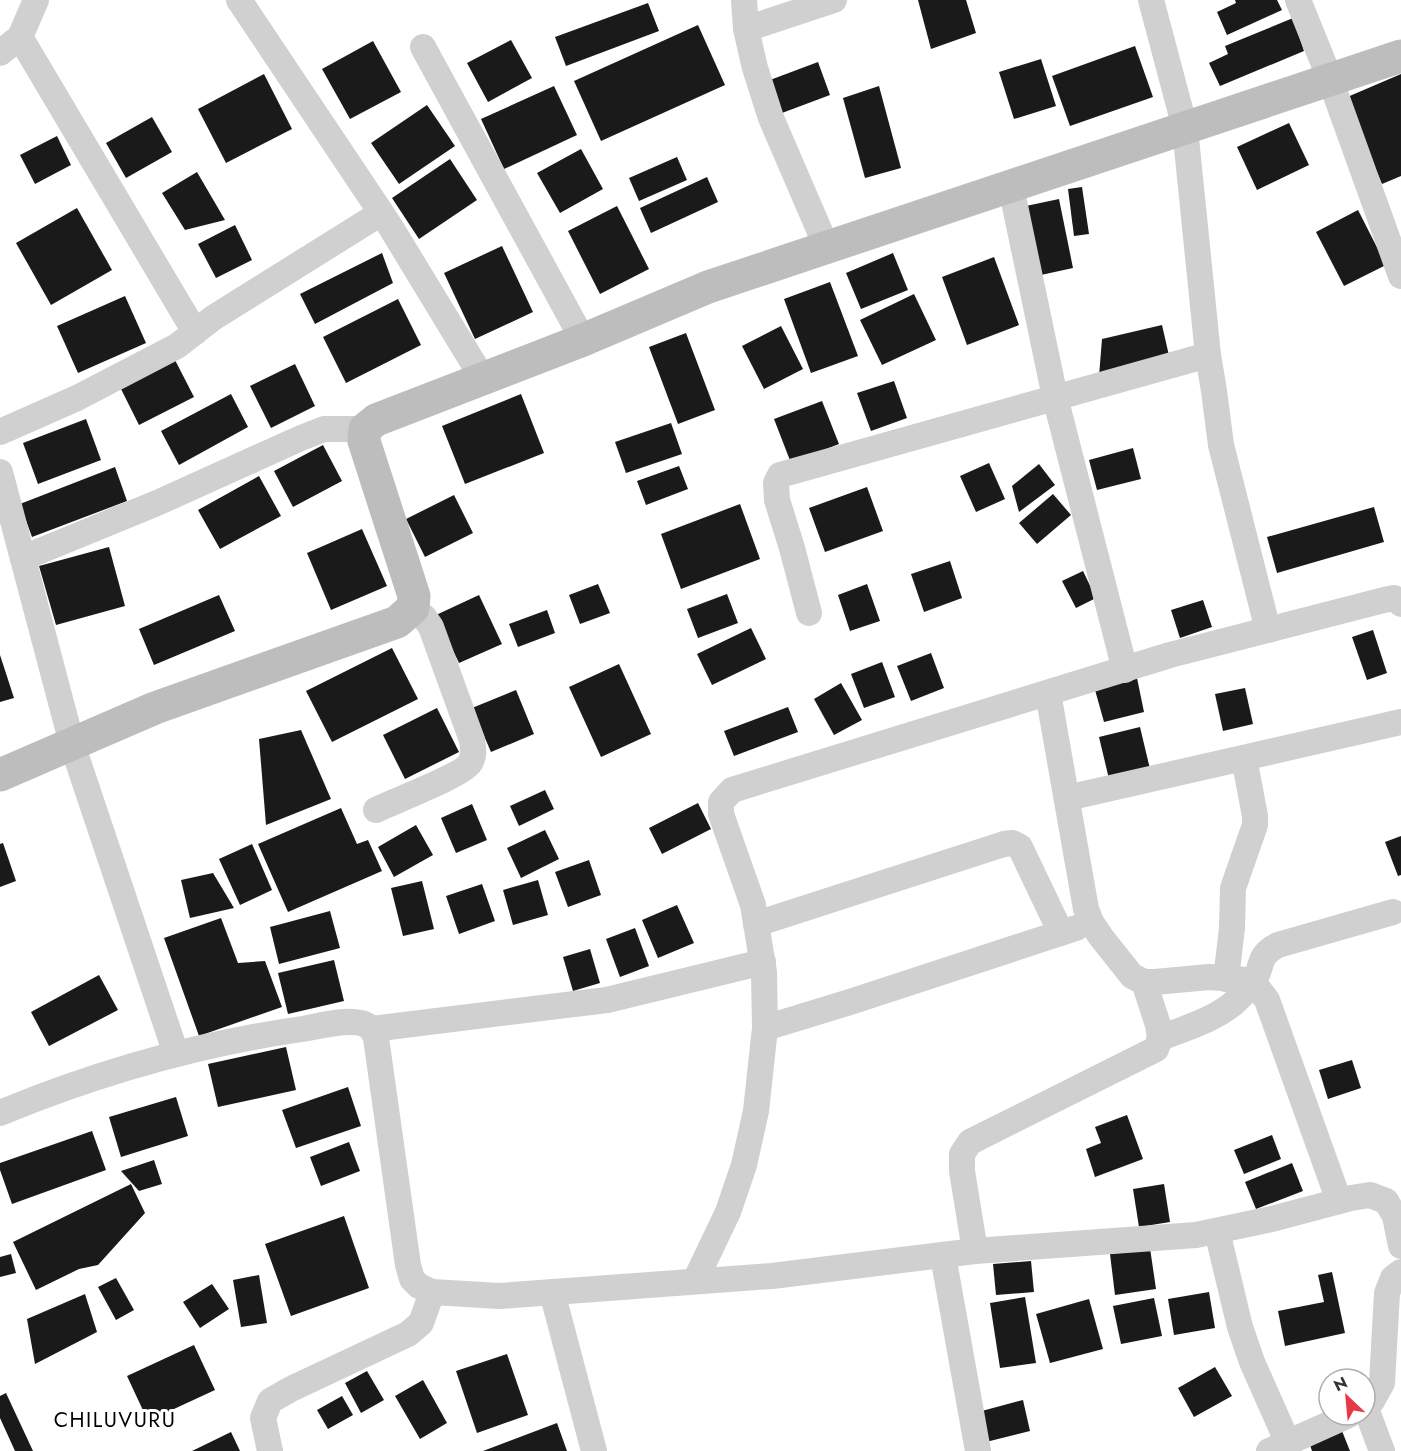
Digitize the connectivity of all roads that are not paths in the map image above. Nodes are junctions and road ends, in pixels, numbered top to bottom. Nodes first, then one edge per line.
1 (36, 0) edge
2 (239, 0) edge
3 (744, 0) edge
4 (834, 0) edge
5 (1151, 0) edge
6 (1298, 0) edge
7 (746, 29) junction
8 (20, 37) junction
9 (423, 47) dead end
10 (0, 53) edge
11 (1401, 56) edge
12 (1330, 79) junction
13 (1185, 128) junction
14 (1011, 187) junction
15 (381, 213) junction
16 (826, 248) junction
17 (1401, 276) edge
18 (195, 332) junction
19 (583, 340) junction
20 (1208, 355) junction
21 (483, 379) junction
22 (1055, 397) junction
23 (365, 429) junction
24 (0, 432) edge
25 (0, 472) edge
26 (23, 558) junction
27 (1401, 603) edge
28 (413, 608) junction
29 (809, 613) dead end
30 (1268, 630) junction
31 (1125, 669) junction
32 (1048, 693) junction
33 (1401, 722) edge
34 (72, 744) junction
35 (1244, 758) junction
36 (0, 775) edge
37 (1066, 798) junction
38 (376, 810) dead end
39 (1393, 912) dead end
40 (1091, 922) junction
41 (756, 924) junction
42 (1061, 933) junction
43 (763, 962) junction
44 (1226, 979) junction
45 (1144, 982) junction
46 (1253, 982) junction
47 (765, 1028) junction
48 (372, 1029) junction
49 (1160, 1038) junction
50 (176, 1054) junction
51 (0, 1113) edge
52 (1339, 1201) junction
53 (1217, 1230) junction
54 (1401, 1246) edge
55 (975, 1251) junction
56 (943, 1256) junction
57 (1401, 1272) edge
58 (695, 1281) junction
59 (432, 1292) junction
60 (552, 1292) junction
61 (1389, 1393) edge
62 (1323, 1427) edge
63 (1279, 1447) edge
64 (270, 1451) edge
65 (594, 1451) edge
66 (978, 1451) edge
67 (1382, 1451) edge

1 - 8 street
2 - 15 street
3 - 7 street
4 - 7 street
5 - 13 street
6 - 12 street
7 - 16 street
8 - 10 street
8 - 18 street
9 - 19 street
11 - 12 street
12 - 13 street
12 - 17 street
13 - 14 street
13 - 20 street
14 - 16 street
14 - 22 street
15 - 18 street
15 - 21 street
16 - 19 street
18 - 24 street
19 - 21 street
20 - 22 street
20 - 30 street
21 - 23 street
22 - 29 street
22 - 31 street
23 - 26 street
23 - 28 street
25 - 26 street
26 - 34 street
27 - 30 street
28 - 34 street
28 - 38 street
30 - 31 street
31 - 32 street
32 - 37 street
32 - 41 street
33 - 35 street
34 - 36 street
34 - 50 street
35 - 37 street
35 - 44 street
37 - 40 street
39 - 46 street
40 - 42 street
40 - 45 street
41 - 42 street
41 - 43 street
42 - 47 street
43 - 47 street
43 - 48 street
44 - 45 street
44 - 46 street
45 - 49 street
46 - 49 street
46 - 52 street
47 - 58 street
48 - 50 street
48 - 59 street
49 - 55 street
50 - 51 street
52 - 53 street
52 - 54 street
53 - 55 street
53 - 63 street
55 - 56 street
56 - 58 street
56 - 66 street
57 - 61 street
58 - 60 street
59 - 60 street
59 - 64 street
60 - 65 street
61 - 67 street
62 - 63 street

